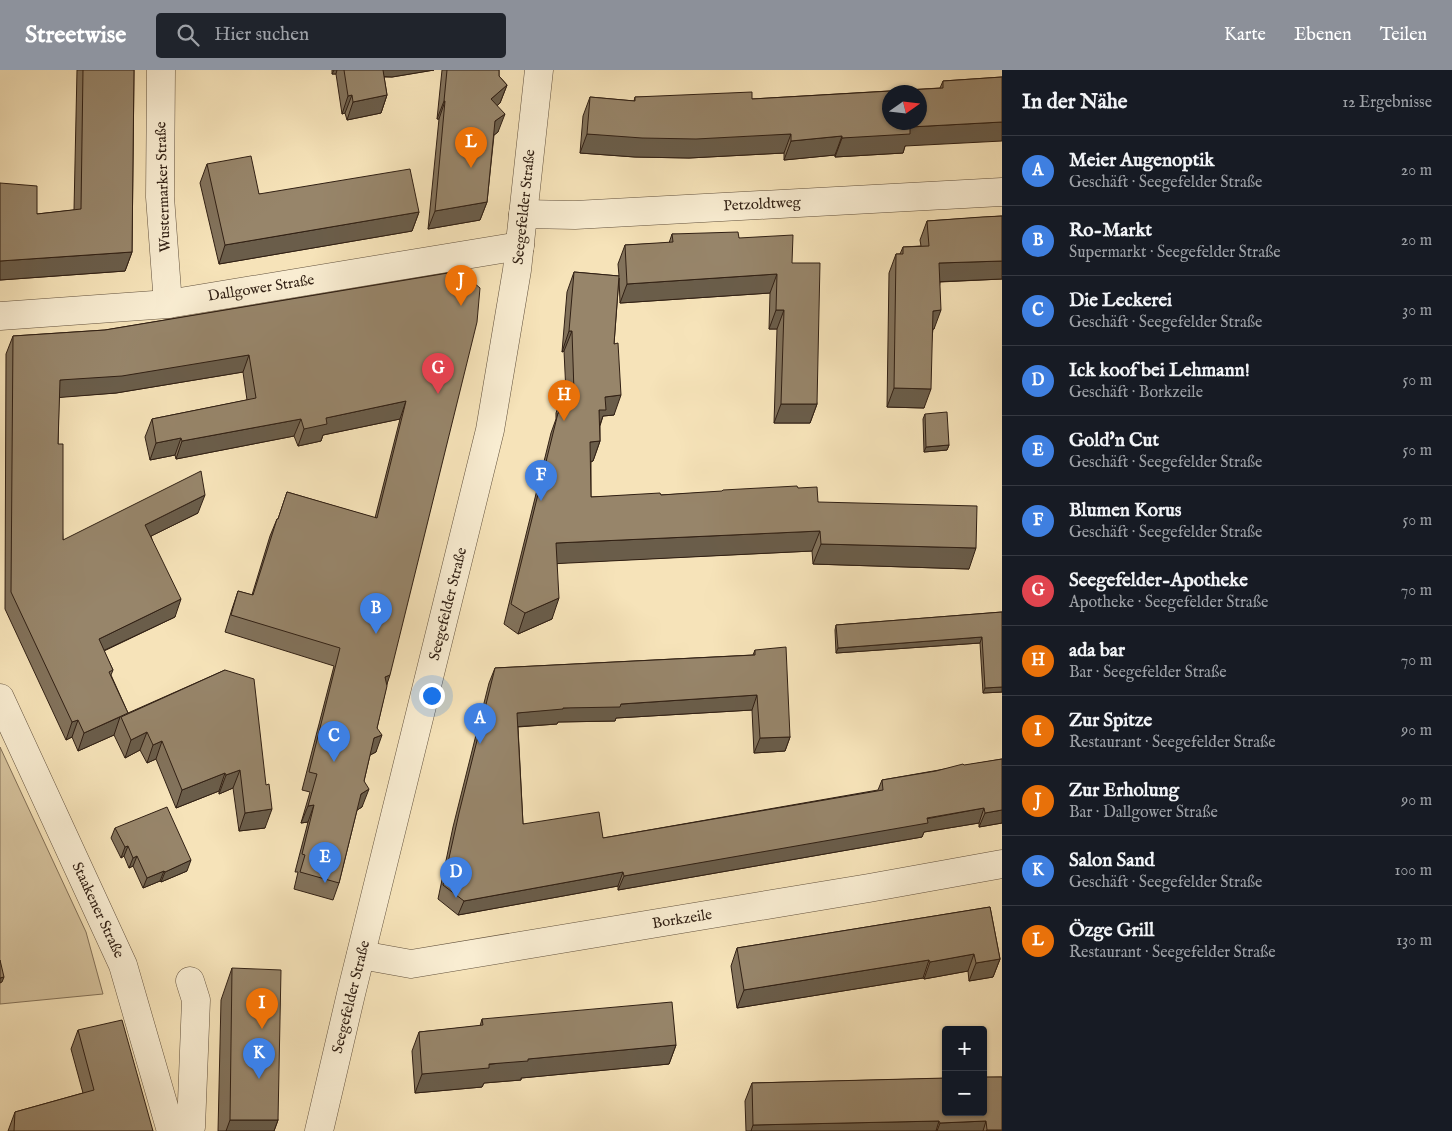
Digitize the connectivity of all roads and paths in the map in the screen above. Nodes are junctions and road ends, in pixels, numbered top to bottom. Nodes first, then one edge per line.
1 (161, 70) edge
2 (539, 70) edge
3 (1002, 192) edge
4 (522, 214) junction
5 (520, 246) junction
6 (168, 304) junction
7 (0, 316) edge
8 (0, 698) edge
9 (1002, 864) edge
10 (361, 955) junction
11 (190, 981) dead end
12 (171, 1131) edge
13 (175, 1131) edge
14 (319, 1131) edge

1 - 6 street, Wustermarker Straße
2 - 4 street, Seegefelder Straße
3 - 4 street, Petzoldtweg
4 - 5 street, Seegefelder Straße
5 - 6 street, Dallgower Straße
5 - 10 street, Seegefelder Straße
6 - 7 street, Dallgower Straße
8 - 12 street, Staakener Straße
9 - 10 street, Borkzeile
10 - 14 street, Seegefelder Straße
11 - 13 street

